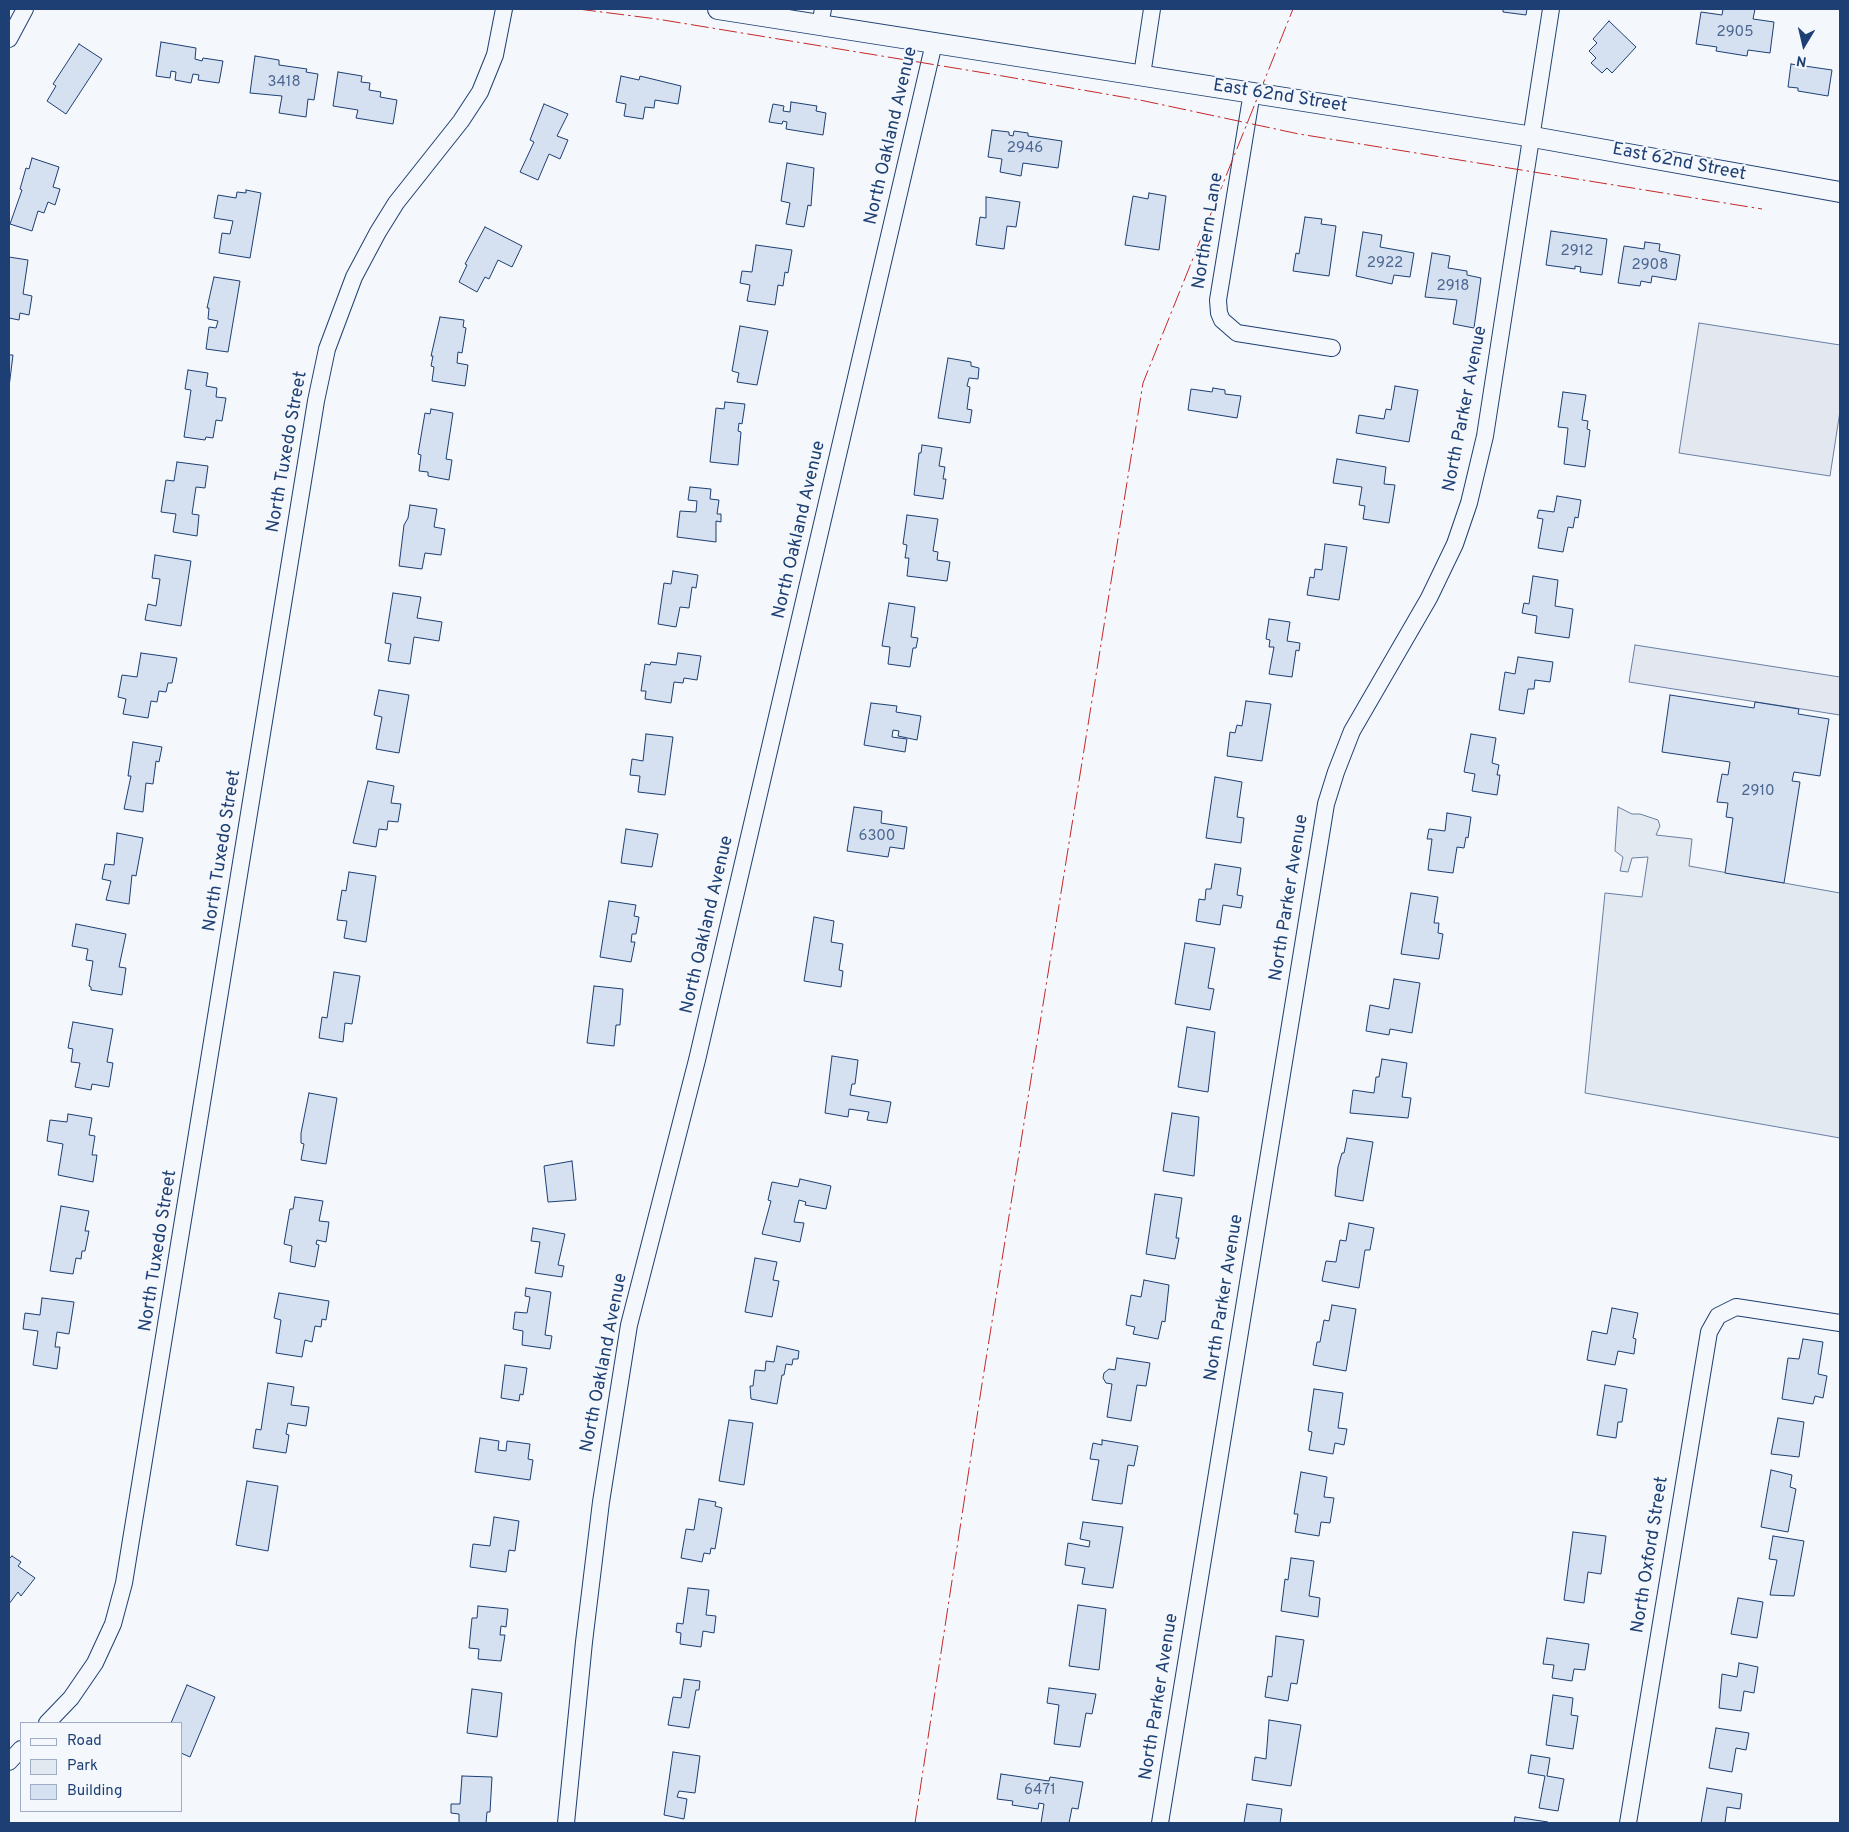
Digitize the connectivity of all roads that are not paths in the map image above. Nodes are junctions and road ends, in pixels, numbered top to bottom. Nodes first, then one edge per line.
1 (25, 9) edge
2 (504, 9) edge
3 (718, 9) edge
4 (1152, 9) edge
5 (1551, 9) edge
6 (822, 17) edge
7 (9, 39) edge
8 (934, 43) junction
9 (1142, 76) junction
10 (1252, 92) junction
11 (1533, 137) junction
12 (1840, 192) edge
13 (1332, 348) dead end
14 (1840, 1323) edge
15 (47, 1722) edge
16 (20, 1750) edge
17 (9, 1762) edge
18 (566, 1823) edge
19 (1160, 1823) edge
20 (1628, 1823) edge

1 - 7 street
2 - 15 street, North Tuxedo Street
3 - 6 street, East 62nd Street
4 - 9 street
5 - 11 street, North Parker Avenue
6 - 8 street, East 62nd Street
8 - 9 street, East 62nd Street
8 - 18 street, North Oakland Avenue
9 - 10 street, East 62nd Street
10 - 11 street, East 62nd Street
10 - 13 street, Northern Lane
11 - 12 street, East 62nd Street
11 - 19 street, North Parker Avenue
14 - 20 street, North Oxford Street
16 - 17 street

